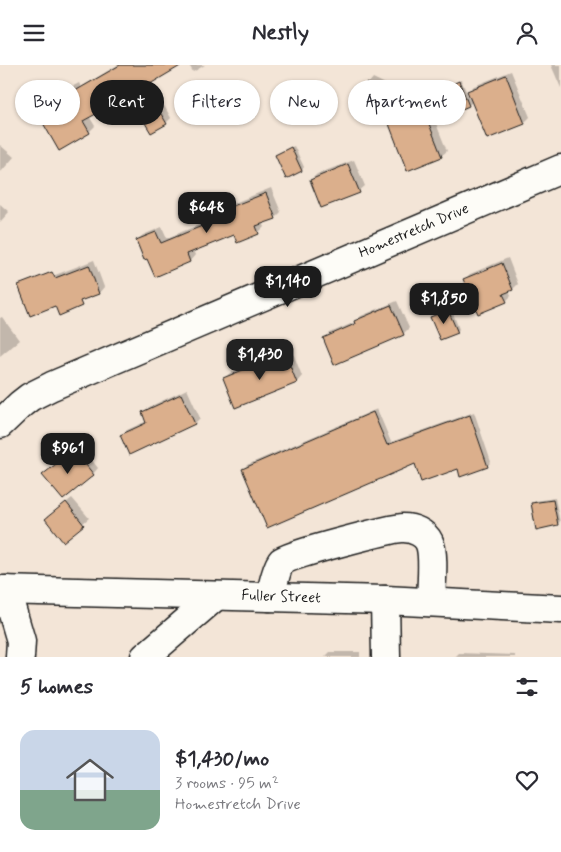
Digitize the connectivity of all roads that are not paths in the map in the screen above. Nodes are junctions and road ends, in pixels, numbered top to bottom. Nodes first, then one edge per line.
1 (561, 169) edge
2 (0, 424) edge
3 (3, 590) edge
4 (216, 596) junction
5 (270, 597) junction
6 (385, 600) junction
7 (431, 603) junction
8 (561, 609) edge
9 (20, 657) edge
10 (145, 657) edge
11 (386, 657) edge

1 - 2 street, Homestretch Drive
3 - 4 street, Fuller Street
3 - 9 street
4 - 5 street, Fuller Street
4 - 10 street
5 - 6 street, Fuller Street
5 - 7 street
6 - 7 street, Fuller Street
6 - 11 street
7 - 8 street, Fuller Street

